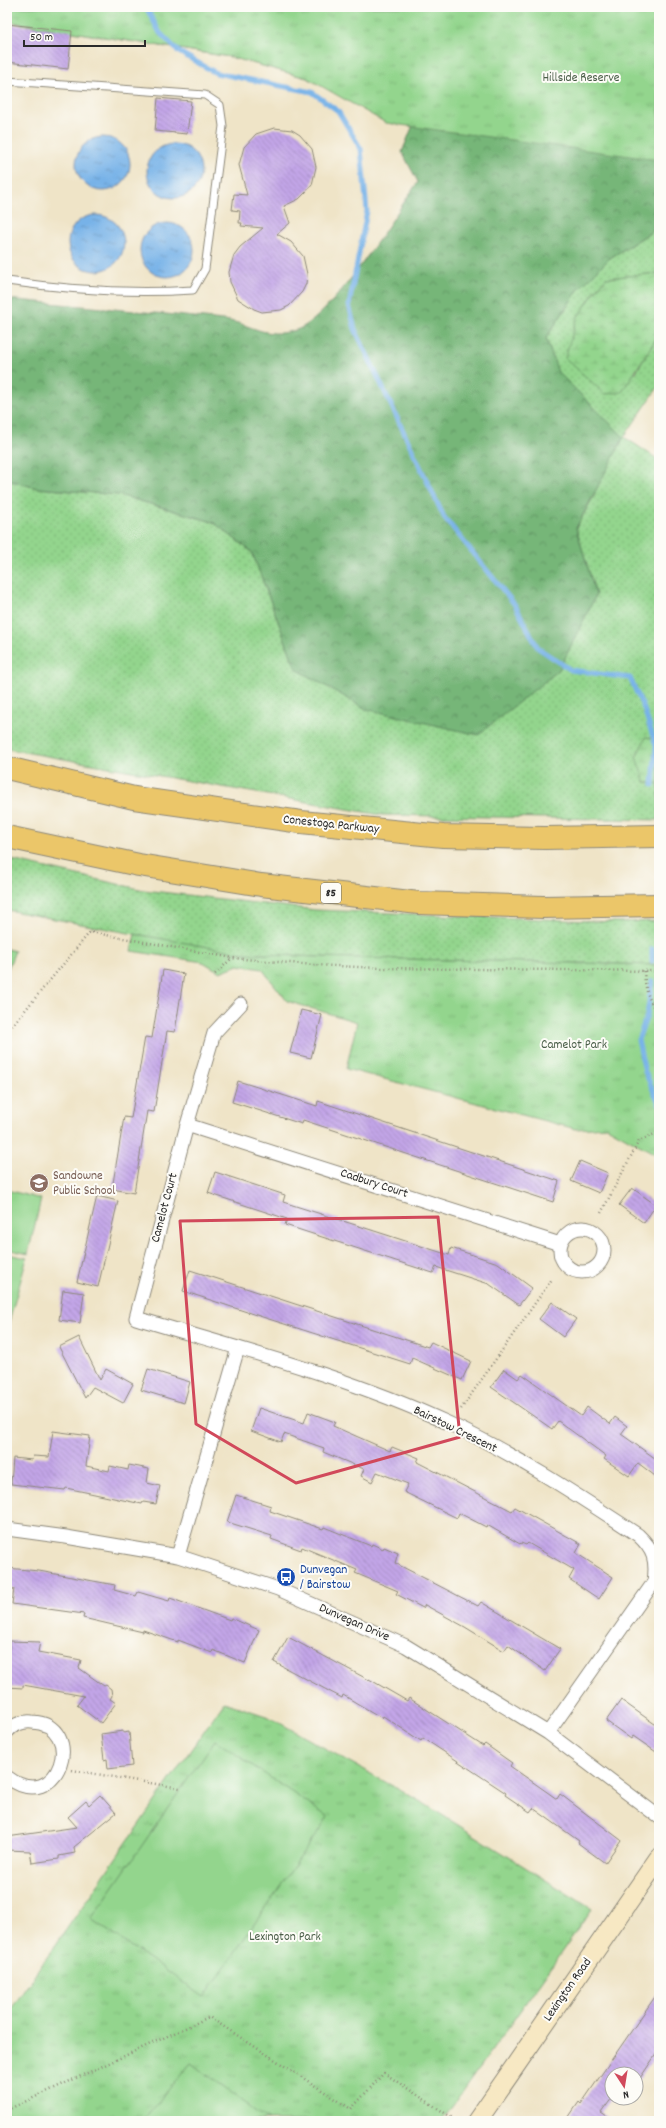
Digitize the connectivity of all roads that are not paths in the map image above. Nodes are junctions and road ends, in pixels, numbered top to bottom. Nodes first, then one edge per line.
1 (8, 81) edge
2 (7, 93) edge
3 (7, 281) edge
4 (7, 768) edge
5 (659, 836) edge
6 (7, 837) edge
7 (659, 905) edge
8 (241, 1004) dead end
9 (187, 1125) junction
10 (560, 1244) dead end
11 (238, 1348) junction
12 (7, 1530) edge
13 (178, 1556) junction
14 (7, 1732) edge
15 (548, 1733) junction
16 (7, 1777) edge
17 (659, 1817) edge
18 (659, 1858) edge
19 (477, 2121) edge

1 - 2 lane
1 - 3 lane
4 - 5 highway, Conestoga Parkway
6 - 7 highway, 85
8 - 9 street, Camelot Court
9 - 10 street, Cadbury Court
9 - 11 street, Camelot Court
11 - 13 street
11 - 15 street, Bairstow Crescent
12 - 13 street, Dunvegan Drive
13 - 15 street, Dunvegan Drive
14 - 16 street
15 - 17 street, Dunvegan Drive
18 - 19 main road, Lexington Road

